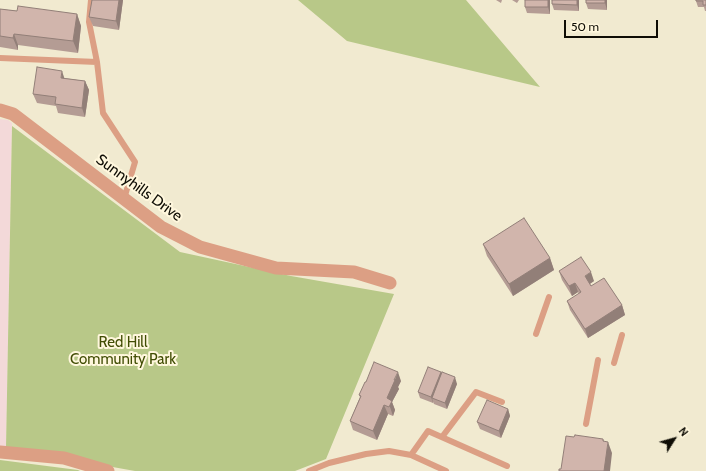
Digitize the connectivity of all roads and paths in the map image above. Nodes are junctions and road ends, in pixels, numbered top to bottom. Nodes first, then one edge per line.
1 (91, 0) edge
2 (0, 58) edge
3 (97, 62) junction
4 (0, 110) edge
5 (124, 199) junction
6 (390, 284) dead end
7 (549, 297) dead end
8 (536, 334) dead end
9 (622, 335) dead end
10 (598, 360) dead end
11 (614, 364) dead end
12 (502, 402) dead end
13 (586, 424) dead end
14 (442, 437) junction
15 (0, 452) edge
16 (411, 455) junction
17 (507, 466) dead end
18 (108, 471) edge
19 (309, 471) edge
20 (446, 471) edge

1 - 3 lane
2 - 3 lane
3 - 5 lane
4 - 5 street, Sunnyhills Drive
5 - 6 street, Sunnyhills Drive
7 - 8 lane
9 - 11 lane
10 - 13 lane
12 - 14 lane
14 - 16 lane
14 - 17 lane
15 - 18 street
16 - 19 lane
16 - 20 lane

